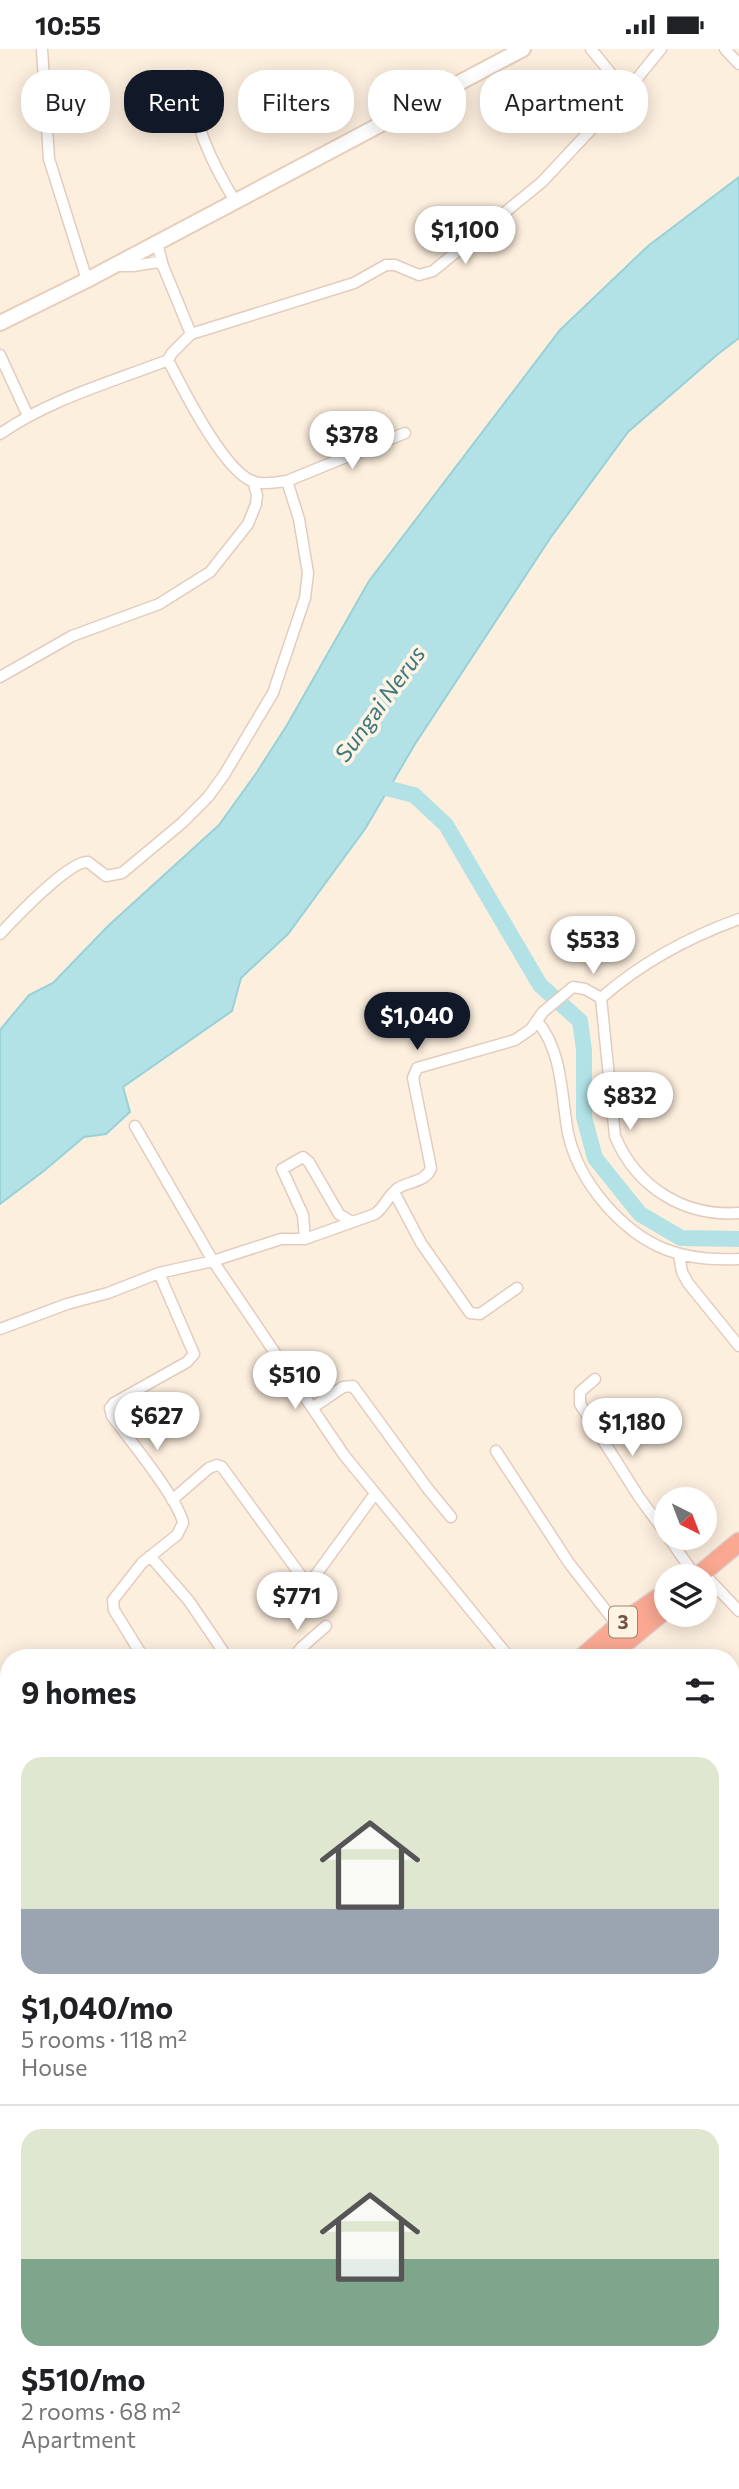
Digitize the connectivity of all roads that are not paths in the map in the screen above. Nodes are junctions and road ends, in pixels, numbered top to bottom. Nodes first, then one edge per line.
1 (42, 49) edge
2 (523, 49) edge
3 (591, 49) edge
4 (661, 49) edge
5 (725, 49) edge
6 (737, 60) edge
7 (608, 70) edge
8 (644, 70) edge
9 (201, 133) edge
10 (588, 133) edge
11 (235, 201) junction
12 (157, 243) junction
13 (163, 265) junction
14 (111, 266) junction
15 (87, 280) junction
16 (0, 323) edge
17 (191, 334) junction
18 (0, 355) edge
19 (168, 360) junction
20 (29, 416) junction
21 (405, 433) dead end
22 (0, 434) edge
23 (253, 481) junction
24 (287, 481) junction
25 (0, 677) edge
26 (739, 919) edge
27 (0, 934) edge
28 (601, 998) junction
29 (540, 1017) junction
30 (135, 1126) dead end
31 (394, 1192) junction
32 (739, 1213) edge
33 (352, 1221) junction
34 (305, 1239) junction
35 (679, 1255) junction
36 (739, 1259) edge
37 (213, 1261) junction
38 (159, 1273) junction
39 (517, 1288) dead end
40 (0, 1329) edge
41 (739, 1346) edge
42 (595, 1379) dead end
43 (312, 1408) junction
44 (496, 1451) dead end
45 (374, 1495) junction
46 (172, 1500) junction
47 (452, 1517) dead end
48 (654, 1518) edge
49 (739, 1542) edge
50 (150, 1556) junction
51 (712, 1564) edge
52 (717, 1591) edge
53 (654, 1601) edge
54 (739, 1611) edge
55 (654, 1619) edge
56 (326, 1626) dead end
57 (618, 1626) junction
58 (138, 1649) edge
59 (221, 1649) edge
60 (300, 1649) edge
61 (502, 1649) edge
62 (592, 1649) edge
63 (618, 1649) edge

1 - 15 street
2 - 11 main road
3 - 7 street
4 - 8 street
5 - 6 street
9 - 11 street
10 - 17 street
11 - 12 main road
12 - 13 street
12 - 14 main road
13 - 14 street
13 - 17 street
14 - 15 main road
15 - 16 main road
17 - 19 street
18 - 20 street
19 - 20 street
19 - 23 street
20 - 22 street
21 - 24 street
23 - 24 street
23 - 25 street
24 - 27 street
26 - 28 street
28 - 29 street
28 - 32 street
29 - 31 street
29 - 35 street
30 - 37 street
31 - 33 street
31 - 39 street
33 - 34 street
33 - 34 street
34 - 37 street
35 - 36 street
35 - 41 street
37 - 38 street
37 - 43 street
38 - 40 street
38 - 46 street
42 - 48 street
43 - 45 street
43 - 47 street
44 - 57 street
45 - 46 street
45 - 61 street
46 - 50 street
49 - 51 highway
50 - 58 street
50 - 59 street
52 - 54 street
53 - 57 highway, 3
55 - 63 highway, 3
56 - 60 street
57 - 62 highway, 3

